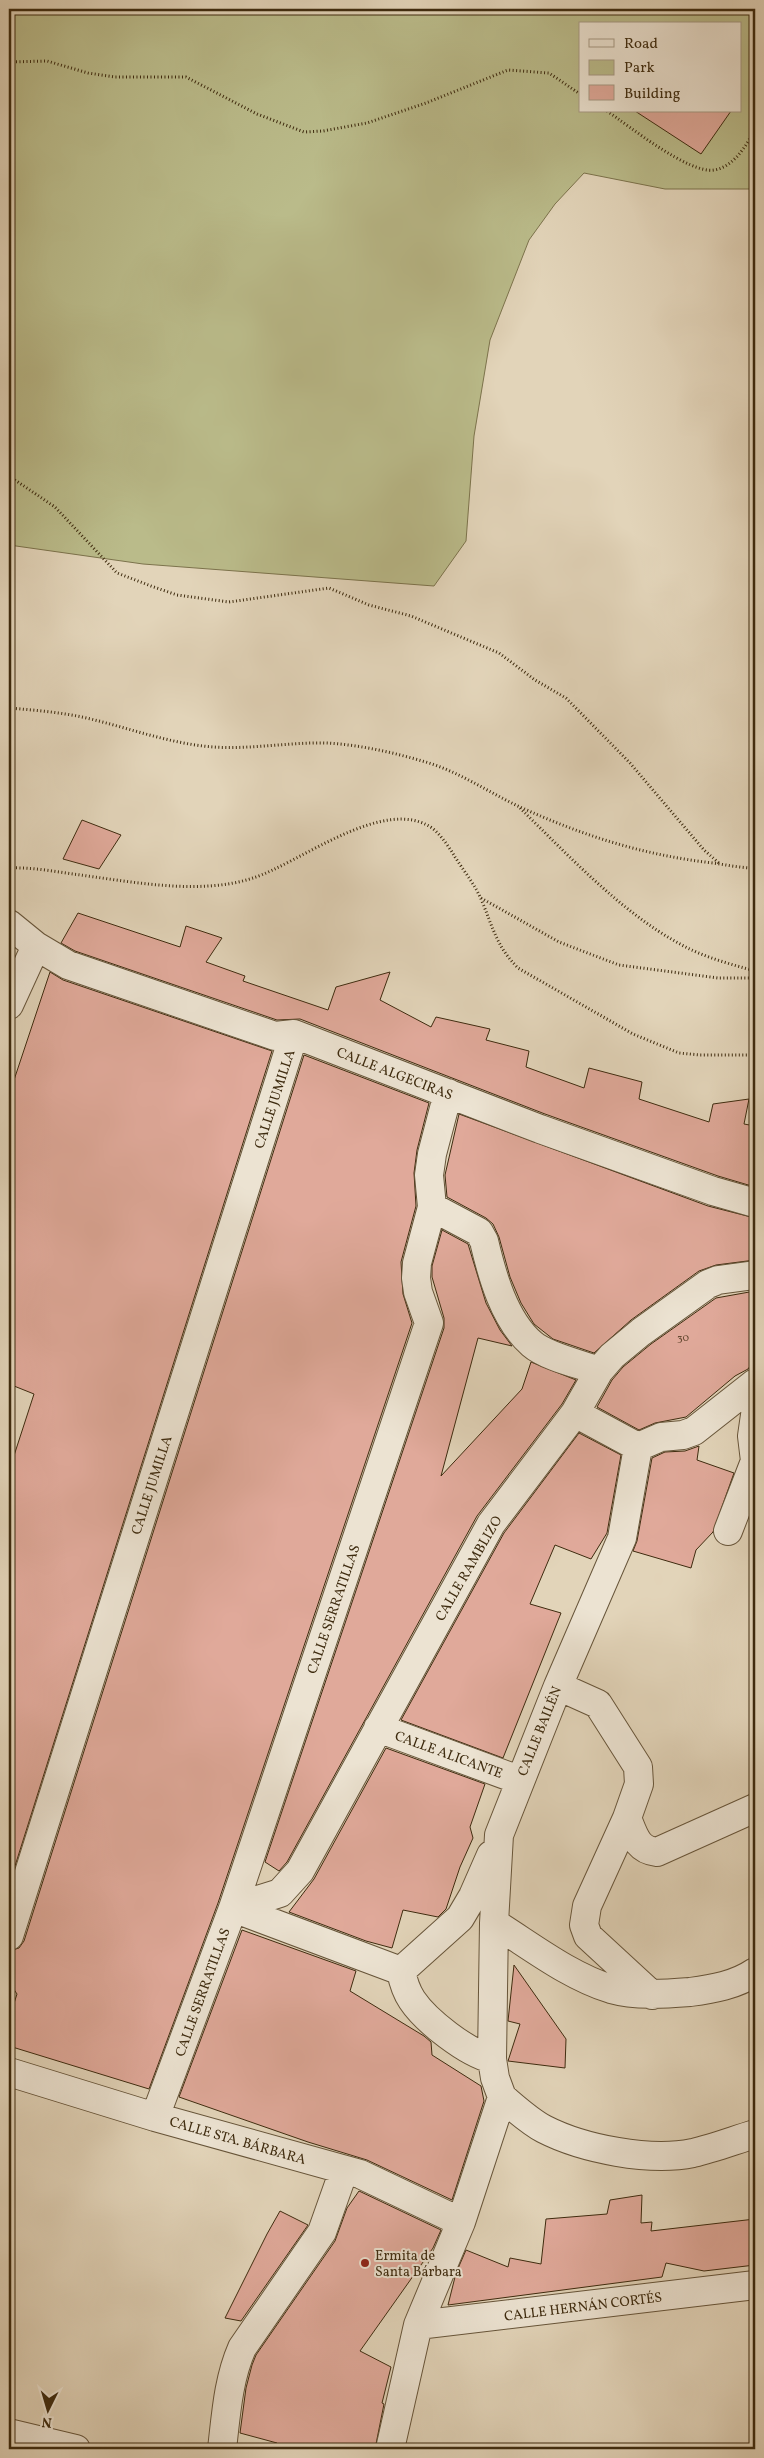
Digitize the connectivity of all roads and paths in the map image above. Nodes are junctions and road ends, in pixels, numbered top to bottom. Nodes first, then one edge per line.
1 (9, 62) edge
2 (579, 93) edge
3 (608, 112) edge
4 (755, 128) edge
5 (9, 476) edge
6 (9, 708) edge
7 (518, 806) junction
8 (720, 864) junction
9 (9, 868) edge
10 (755, 868) edge
11 (480, 898) junction
12 (9, 924) edge
13 (36, 946) junction
14 (755, 971) edge
15 (15, 975) edge
16 (755, 978) edge
17 (9, 1005) edge
18 (294, 1034) junction
19 (755, 1055) edge
20 (448, 1093) junction
21 (755, 1203) edge
22 (432, 1207) junction
23 (755, 1275) edge
24 (599, 1371) junction
25 (755, 1383) edge
26 (575, 1412) junction
27 (755, 1415) edge
28 (638, 1447) junction
29 (728, 1531) dead end
30 (558, 1686) junction
31 (378, 1728) junction
32 (519, 1780) junction
33 (755, 1808) edge
34 (627, 1818) junction
35 (499, 1835) junction
36 (232, 1908) junction
37 (494, 1923) junction
38 (9, 1936) edge
39 (401, 1971) junction
40 (755, 1972) edge
41 (652, 1995) junction
42 (492, 2059) junction
43 (9, 2072) edge
44 (502, 2097) junction
45 (156, 2117) junction
46 (755, 2134) edge
47 (344, 2170) junction
48 (462, 2222) junction
49 (753, 2288) edge
50 (418, 2325) junction
51 (9, 2433) edge
52 (76, 2449) edge
53 (222, 2449) edge
54 (390, 2449) edge

1 - 2 path
3 - 4 path
5 - 8 path
6 - 7 path
7 - 8 path
7 - 14 path
8 - 10 path
9 - 11 path
11 - 16 path
11 - 19 path
12 - 13 street, CALLE ALGECIRAS
13 - 15 street
13 - 18 street, CALLE ALGECIRAS
15 - 17 street
18 - 20 street, CALLE ALGECIRAS
18 - 38 street, CALLE JUMILLA
20 - 21 street, CALLE ALGECIRAS
20 - 22 street, CALLE SERRATILLAS
22 - 24 street
22 - 36 street, CALLE SERRATILLAS
23 - 24 street, CALLE RAMBLIZO
24 - 26 street, CALLE RAMBLIZO
25 - 28 street
26 - 28 street
26 - 31 street, CALLE RAMBLIZO
27 - 29 street
28 - 30 street, CALLE BAILÉN
30 - 32 street, CALLE BAILÉN
30 - 34 street
31 - 32 street, CALLE ALICANTE
31 - 36 street, CALLE RAMBLIZO
32 - 35 street, CALLE BAILÉN
33 - 34 street
34 - 41 street
35 - 37 street, CALLE BAILÉN
35 - 39 street
36 - 39 street
36 - 45 street, CALLE SERRATILLAS
37 - 41 street
37 - 42 street, CALLE BAILÉN
39 - 42 street
40 - 41 street
42 - 44 street, CALLE BAILÉN
43 - 45 street, CALLE STA. BÁRBARA
44 - 46 street
44 - 48 street
45 - 47 street, CALLE STA. BÁRBARA
47 - 48 street, CALLE STA. BÁRBARA
47 - 53 street
48 - 50 street
49 - 50 street, CALLE HERNÁN CORTÉS
50 - 54 street
51 - 52 street

